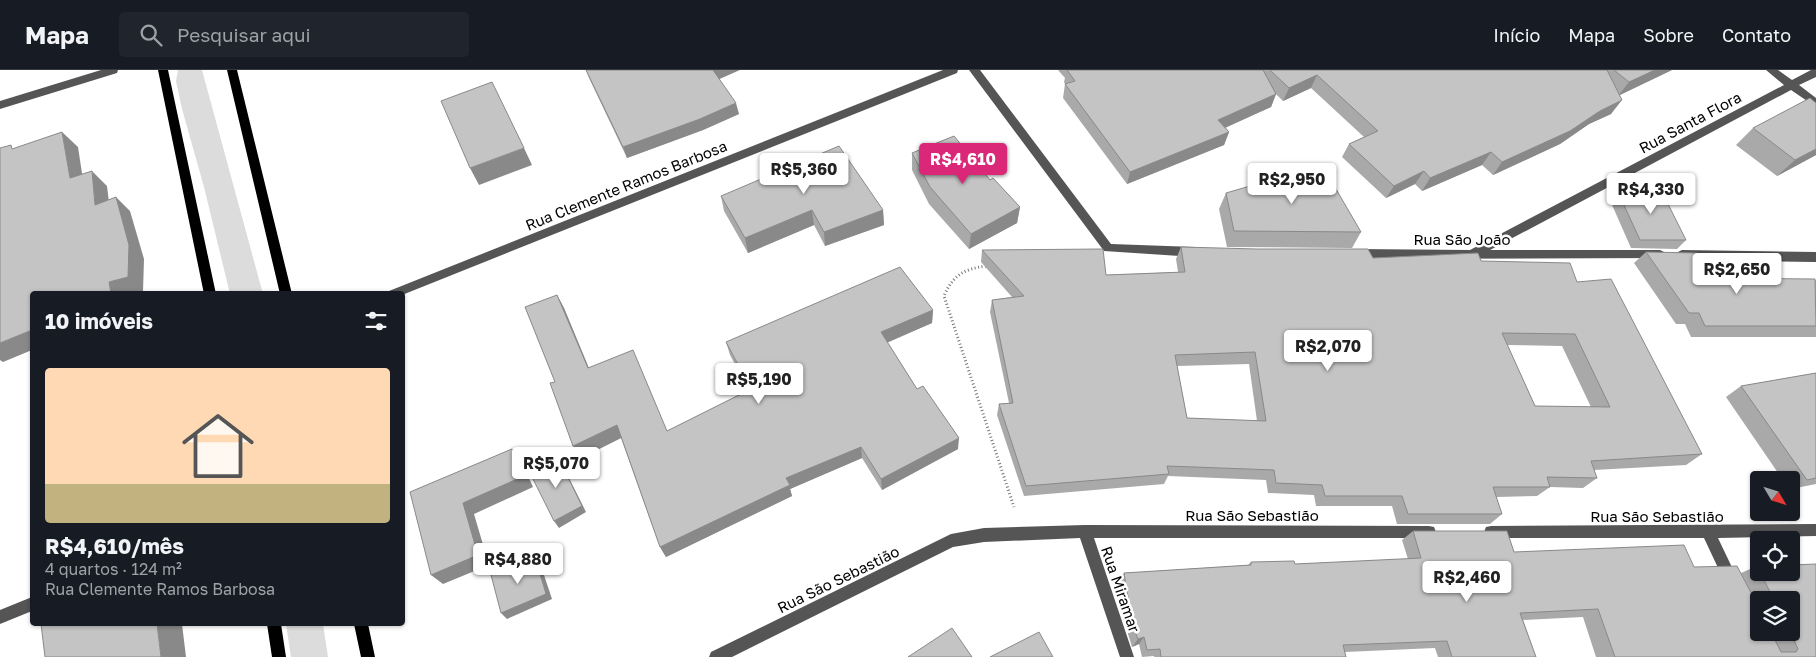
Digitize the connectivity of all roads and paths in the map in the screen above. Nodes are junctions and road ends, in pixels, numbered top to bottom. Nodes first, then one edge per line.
1 (112, 70) edge
2 (163, 70) edge
3 (232, 70) edge
4 (953, 70) edge
5 (974, 70) edge
6 (1771, 70) edge
7 (1816, 72) edge
8 (1792, 86) junction
9 (1816, 103) edge
10 (0, 105) edge
11 (1203, 253) edge
12 (1347, 254) edge
13 (1472, 254) junction
14 (1816, 256) edge
15 (988, 266) edge
16 (209, 291) edge
17 (285, 291) edge
18 (400, 291) edge
19 (1816, 530) edge
20 (1085, 531) junction
21 (1441, 532) edge
22 (1480, 532) edge
23 (1708, 532) junction
24 (1023, 533) junction
25 (1739, 595) edge
26 (30, 605) edge
27 (0, 617) edge
28 (274, 626) edge
29 (361, 626) edge
30 (279, 657) edge
31 (368, 657) edge
32 (716, 657) edge
33 (1127, 657) edge

1 - 10 street
2 - 16 main road
3 - 17 main road
4 - 18 street, Rua Clemente Ramos Barbosa
5 - 11 street
6 - 8 street
7 - 8 street, Rua Santa Flora
8 - 9 street
8 - 13 street, Rua Santa Flora
12 - 13 street, Rua São João
13 - 14 street, Rua São João
15 - 24 path
19 - 23 street, Rua São Sebastião
20 - 21 street, Rua São Sebastião
20 - 24 street, Rua São Sebastião
20 - 33 street, Rua Miramar
22 - 23 street, Rua São Sebastião
23 - 25 street
24 - 32 street, Rua São Sebastião
26 - 27 street
28 - 30 main road
29 - 31 main road

